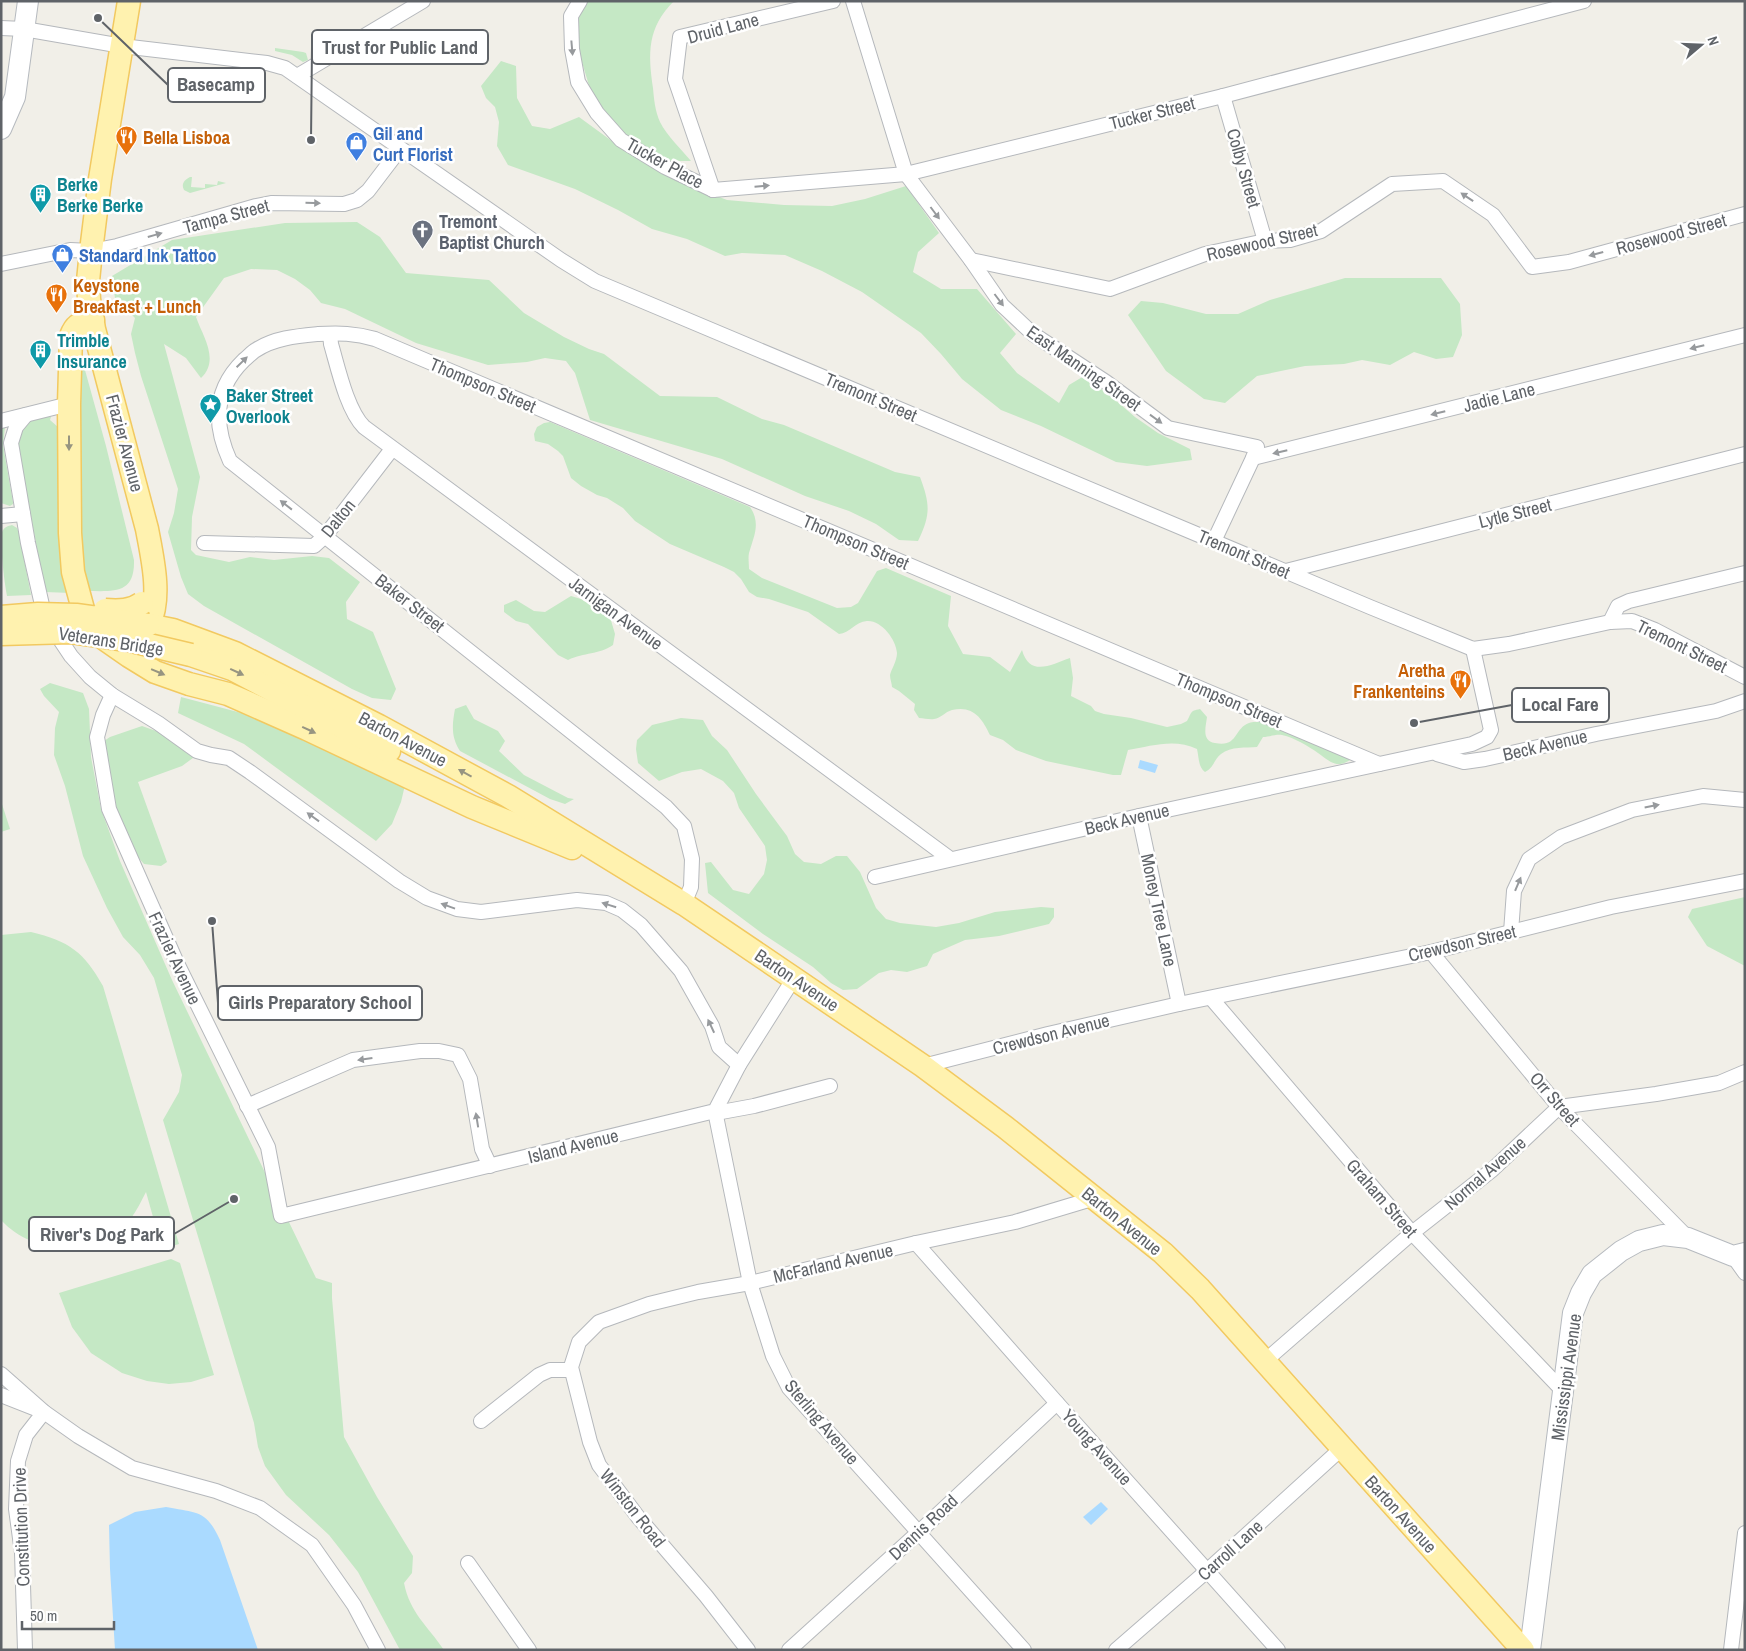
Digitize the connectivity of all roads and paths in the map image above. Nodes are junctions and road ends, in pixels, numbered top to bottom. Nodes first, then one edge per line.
1 (28, 1) edge
2 (129, 1) edge
3 (423, 1) edge
4 (580, 1) edge
5 (833, 1) edge
6 (853, 1) edge
7 (1576, 2) edge
8 (1, 22) edge
9 (1, 28) edge
10 (24, 29) junction
11 (122, 46) junction
12 (297, 76) junction
13 (1223, 96) junction
14 (1, 129) edge
15 (400, 149) junction
16 (906, 174) junction
17 (713, 190) junction
18 (1745, 214) edge
19 (1265, 241) junction
20 (91, 251) junction
21 (971, 260) junction
22 (1, 264) edge
23 (93, 320) junction
24 (330, 334) junction
25 (1745, 335) edge
26 (69, 404) junction
27 (26, 415) junction
28 (1, 421) edge
29 (392, 449) junction
30 (1745, 454) edge
31 (1253, 458) junction
32 (23, 514) junction
33 (1, 516) edge
34 (325, 536) junction
35 (1214, 540) junction
36 (204, 543) dead end
37 (152, 556) junction
38 (1286, 571) junction
39 (1745, 573) edge
40 (1, 610) edge
41 (1, 617) edge
42 (1610, 622) junction
43 (148, 625) junction
44 (1, 634) edge
45 (132, 642) junction
46 (1473, 649) junction
47 (191, 655) joint
48 (1745, 677) edge
49 (112, 695) junction
50 (1745, 701) edge
51 (1434, 753) junction
52 (1379, 764) junction
53 (1745, 800) edge
54 (1139, 816) junction
55 (579, 850) junction
56 (949, 858) junction
57 (874, 876) dead end
58 (644, 880) junction
59 (1745, 881) edge
60 (684, 904) junction
61 (1511, 932) junction
62 (1431, 952) junction
63 (794, 978) junction
64 (1211, 998) junction
65 (1179, 1004) junction
66 (739, 1065) junction
67 (923, 1066) junction
68 (1745, 1072) edge
69 (830, 1086) dead end
70 (247, 1106) junction
71 (1559, 1107) junction
72 (716, 1112) junction
73 (490, 1166) junction
74 (1095, 1198) junction
75 (281, 1216) joint
76 (1412, 1234) junction
77 (1688, 1238) junction
78 (916, 1243) junction
79 (1739, 1254) edge
80 (1745, 1273) edge
81 (750, 1283) junction
82 (578, 1342) joint
83 (1265, 1361) junction
84 (571, 1370) junction
85 (1, 1374) edge
86 (1563, 1391) junction
87 (1, 1396) edge
88 (1057, 1403) junction
89 (44, 1412) junction
90 (481, 1421) dead end
91 (1342, 1448) junction
92 (919, 1532) junction
93 (1745, 1534) edge
94 (468, 1563) dead end
95 (1208, 1570) junction
96 (25, 1650) edge
97 (378, 1650) edge
98 (529, 1650) edge
99 (748, 1650) edge
100 (789, 1650) edge
101 (1024, 1650) edge
102 (1116, 1650) edge
103 (1278, 1650) edge
104 (1523, 1650) edge
105 (1530, 1650) edge
106 (1731, 1650) edge

1 - 10 street
2 - 11 main road, Frazier Avenue
3 - 12 street
4 -> 17 street, Tucker Place
5 - 17 street, Druid Lane
6 - 16 street, East Manning Street
7 - 13 street, Tucker Street
8 - 10 street
9 - 10 street
10 - 11 street, Tremont Street
10 - 14 street
11 - 12 street, Tremont Street
11 - 20 main road, Frazier Avenue
12 - 15 street, Tremont Street
13 - 16 street, Tucker Street
13 - 19 street, Colby Street
20 -> 15 street, Tampa Street
15 - 35 street, Tremont Street
17 -> 16 street, Tucker Street
16 -> 21 street, East Manning Street
18 -> 19 street, Rosewood Street
19 - 21 street, Rosewood Street
20 - 22 street, Tampa Street
20 - 23 main road, Frazier Avenue
21 -> 31 street, East Manning Street
23 - 26 main road
23 - 37 main road, Frazier Avenue
24 - 29 street, Jarnigan Avenue
34 -> 24 street, Baker Street
24 - 52 street, Thompson Street
25 -> 31 street, Jadie Lane
26 - 27 street
26 -> 55 main road
27 - 28 street
27 - 32 street
29 - 34 street, Dalton
29 - 56 street, Jarnigan Avenue
30 - 38 street, Lytle Street
31 - 35 street
32 - 33 street
32 - 49 street
34 - 36 street, Dalton
34 - 60 street, Baker Street
35 - 38 street, Tremont Street
37 - 40 main road, bridge
37 - 43 main road, Frazier Avenue
38 - 46 street, Tremont Street
39 - 42 street
41 - 43 main road, Veterans Bridge, bridge
42 - 46 street, Tremont Street
42 - 48 street, Tremont Street
43 - 45 main road, Frazier Avenue
58 -> 43 main road, Barton Avenue
44 - 45 main road, Veterans Bridge, bridge
45 - 47 main road, Veterans Bridge, bridge
46 - 51 street
47 -> 55 main road, Barton Avenue
66 -> 49 street
49 - 70 street, Frazier Avenue
50 - 51 street, Beck Avenue
51 - 52 street
52 - 54 street, Beck Avenue
61 -> 53 street
54 - 56 street, Beck Avenue
54 - 65 street, Money Tree Lane
55 - 58 main road, Barton Avenue
56 - 57 street, Beck Avenue
58 - 60 main road, Barton Avenue
59 - 61 street, Crewdson Street
60 - 63 main road, Barton Avenue
61 - 62 street, Crewdson Street
62 - 64 street, Crewdson Street
62 - 71 street, Orr Street
63 - 66 street
63 - 67 main road, Barton Avenue
64 - 65 street, Crewdson Street
64 - 76 street, Graham Street
65 - 67 street, Crewdson Avenue
66 - 72 street
67 - 74 main road, Barton Avenue
68 - 71 street
69 - 72 street, Island Avenue
73 -> 70 street
70 - 75 street, Frazier Avenue
71 - 76 street, Normal Avenue
71 - 77 street, Orr Street
72 - 73 street, Island Avenue
72 - 81 street, Sterling Avenue
73 - 75 street, Island Avenue
74 - 78 street, McFarland Avenue
74 - 83 main road, Barton Avenue
76 - 83 street, Normal Avenue
76 - 86 street, Graham Street
77 - 79 street, Mississippi Avenue
77 - 86 street, Mississippi Avenue
78 - 81 street, McFarland Avenue
78 - 88 street, Young Avenue
79 - 80 street
81 - 82 street, McFarland Avenue
81 - 92 street, Sterling Avenue
82 - 84 street, Winston Road
83 - 91 main road, Barton Avenue
84 - 90 street
84 - 99 street, Winston Road
85 - 89 street
86 - 105 street, Mississippi Avenue
87 - 89 street
88 - 92 street, Dennis Road
88 - 95 street, Young Avenue
89 - 96 street, Constitution Drive
89 - 97 street
91 - 95 street, Carroll Lane
91 - 104 main road, Barton Avenue
92 - 100 street, Dennis Road
92 - 101 street, Sterling Avenue
93 - 106 street
94 - 98 street
95 - 102 street, Carroll Lane
95 - 103 street, Young Avenue

